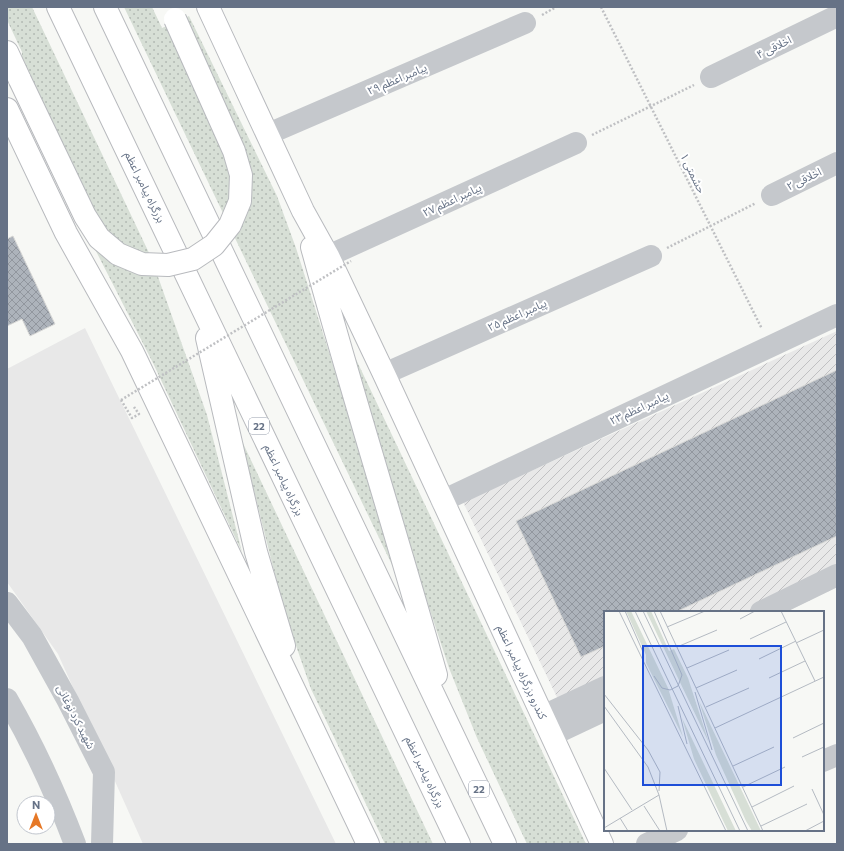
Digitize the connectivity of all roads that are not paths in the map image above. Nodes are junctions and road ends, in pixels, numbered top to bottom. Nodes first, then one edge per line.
1 (58, 7) edge
2 (105, 7) edge
3 (208, 7) edge
4 (172, 13) edge
5 (837, 16) edge
6 (525, 23) dead end
7 (7, 52) edge
8 (710, 77) road end
9 (7, 109) edge
10 (268, 134) junction
11 (576, 143) road end
12 (837, 163) edge
13 (772, 195) road end
14 (303, 211) junction
15 (328, 256) junction
16 (651, 256) road end
17 (197, 296) junction
18 (837, 315) edge
19 (384, 374) junction
20 (442, 501) junction
21 (837, 575) edge
22 (7, 603) edge
23 (763, 611) edge
24 (604, 688) edge
25 (7, 699) edge
26 (604, 710) edge
27 (304, 713) junction
28 (547, 726) junction
29 (453, 734) junction
30 (837, 755) edge
31 (824, 761) edge
32 (675, 831) edge
33 (75, 844) edge
34 (102, 844) edge
35 (368, 844) edge
36 (459, 844) edge
37 (505, 844) edge
38 (602, 844) edge
39 (647, 844) edge

1 - 17 highway, بزرگراه پیامبر اعظم / 22
2 - 29 highway, 22
3 - 10 highway
4 - 7 highway, bridge
5 - 8 street, اخلاقی ۴
6 - 10 street, پیامبر اعظم ۲۹
9 - 27 highway
10 - 14 highway
11 - 15 street, پیامبر اعظم ۲۷
12 - 13 street, اخلاقی ۲
14 - 15 highway, کندرو بزرگراه پیامبر اعظم
14 - 29 highway
15 - 19 highway, کندرو بزرگراه پیامبر اعظم
16 - 19 street, پیامبر اعظم ۲۵
17 - 27 highway
17 - 36 highway, بزرگراه پیامبر اعظم / 22
18 - 20 street, پیامبر اعظم ۲۳
19 - 20 highway, کندرو بزرگراه پیامبر اعظم
20 - 28 highway, کندرو بزرگراه پیامبر اعظم
21 - 23 street
22 - 34 street, شهید کرد نوغانی
24 - 28 street
25 - 33 street
26 - 28 street
27 - 35 highway
28 - 38 highway, کندرو بزرگراه پیامبر اعظم
29 - 37 highway, 22
30 - 31 street
32 - 39 street

